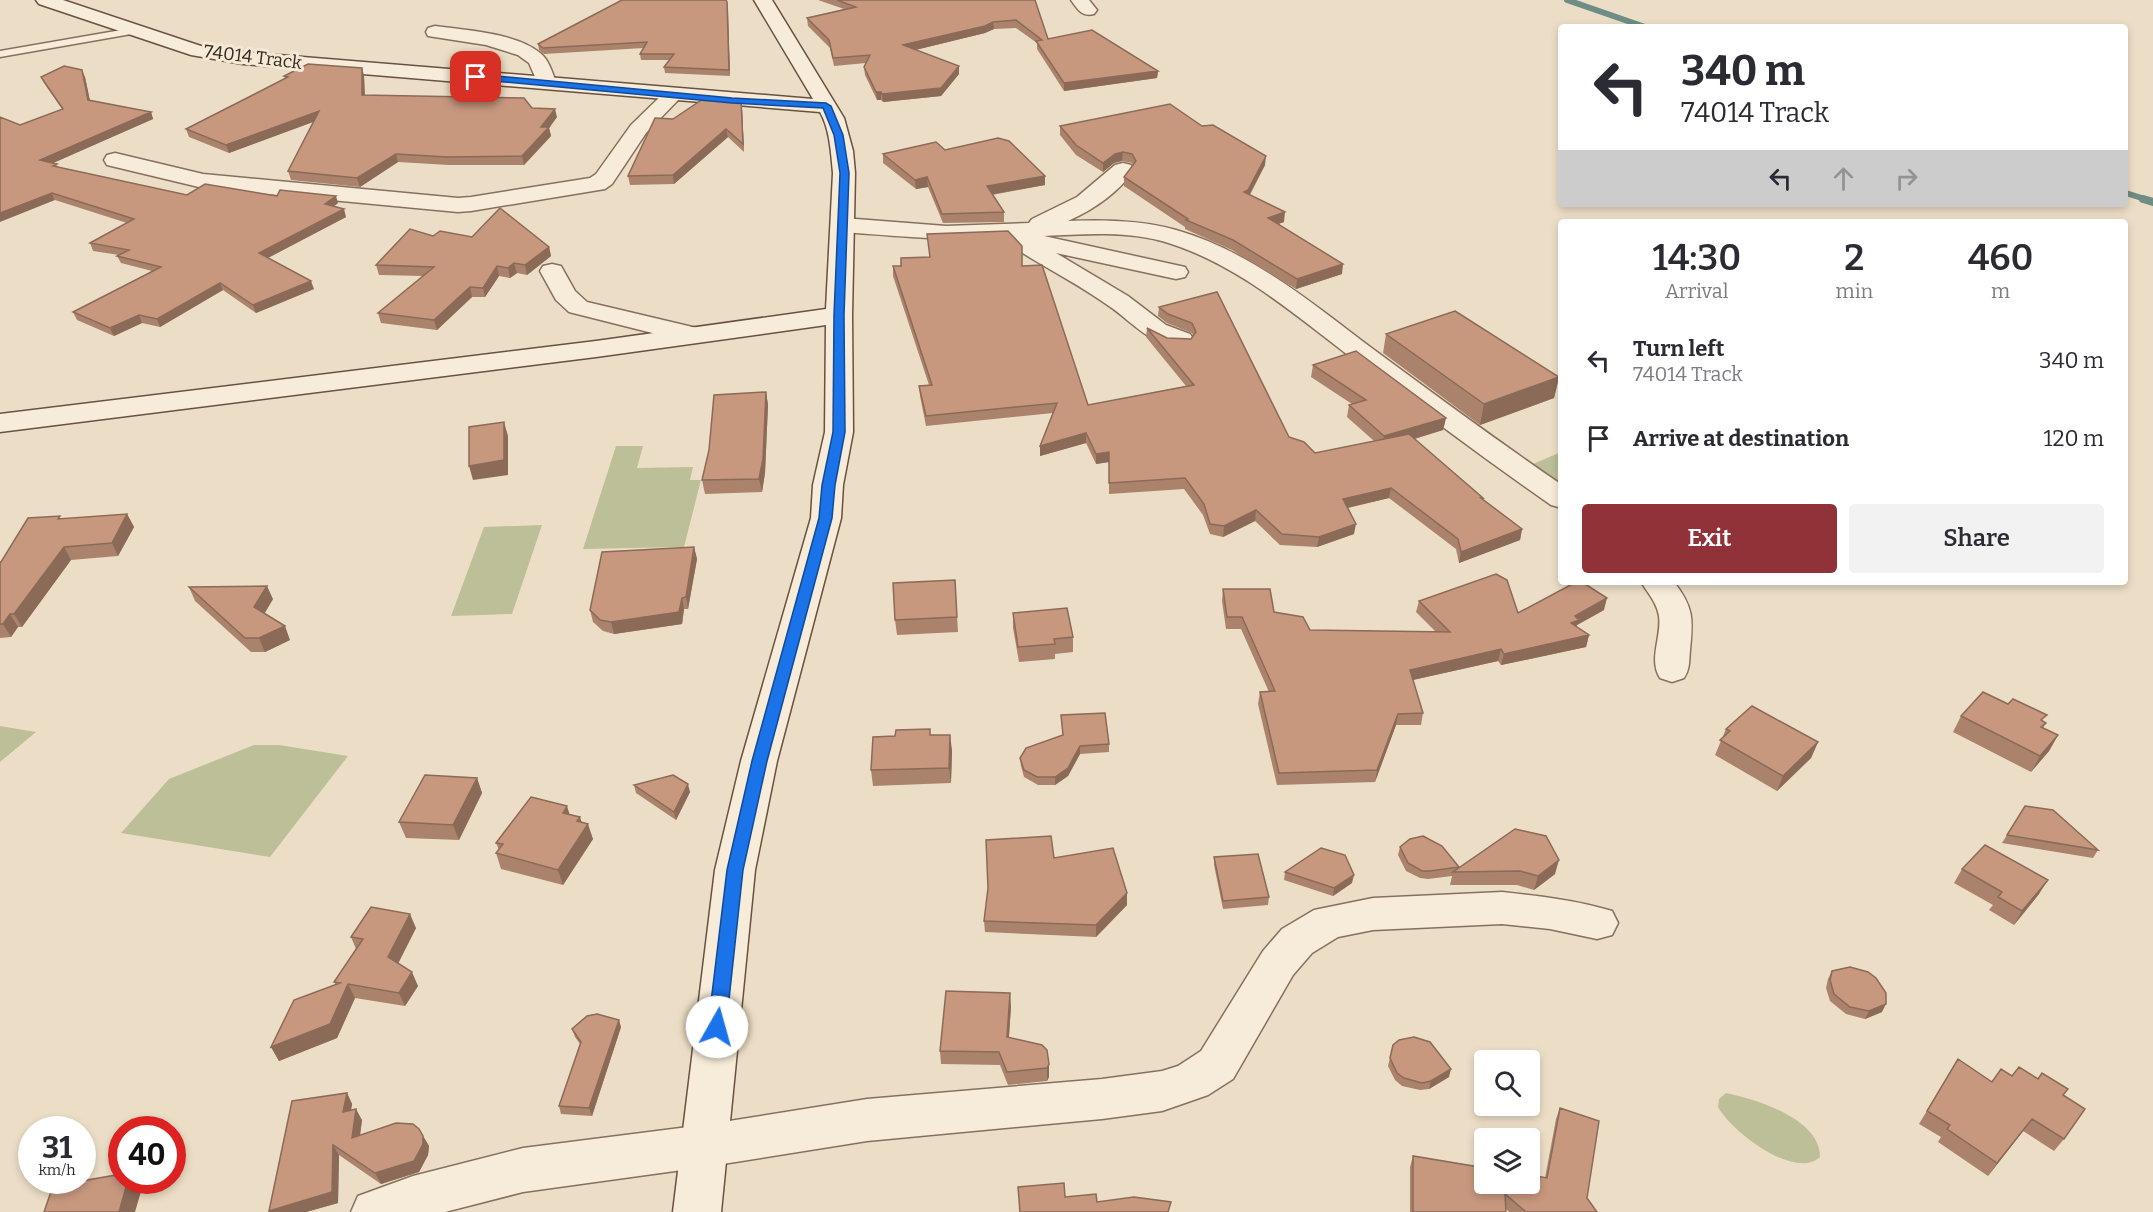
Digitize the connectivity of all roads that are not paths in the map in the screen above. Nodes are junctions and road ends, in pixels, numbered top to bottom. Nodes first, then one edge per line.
1 (45, 0) edge
2 (763, 0) edge
3 (133, 31) junction
4 (435, 32) dead end
5 (0, 54) edge
6 (546, 82) junction
7 (673, 95) junction
8 (826, 106) junction
9 (115, 160) dead end
10 (1124, 170) dead end
11 (843, 225) junction
12 (1018, 233) junction
13 (552, 271) dead end
14 (1176, 272) dead end
15 (839, 315) junction
16 (692, 335) junction
17 (1181, 339) edge
18 (0, 423) edge
19 (1558, 496) edge
20 (1660, 585) edge
21 (1672, 670) dead end
22 (1597, 923) dead end
23 (704, 1146) junction
24 (375, 1212) edge
25 (697, 1212) edge

1 - 3 street, 74014 Track
2 - 8 street
3 - 5 lane
3 - 6 street, 74014 Track
4 - 6 street
6 - 7 street, 74014 Track
7 - 8 street, 74014 Track
7 - 9 street
8 - 11 street
10 - 12 street
11 - 12 street
11 - 15 street
12 - 14 street
12 - 17 street
12 - 19 street
13 - 16 street
15 - 16 street
15 - 23 street
16 - 18 street
20 - 21 street
22 - 23 street
23 - 24 street
23 - 25 street

